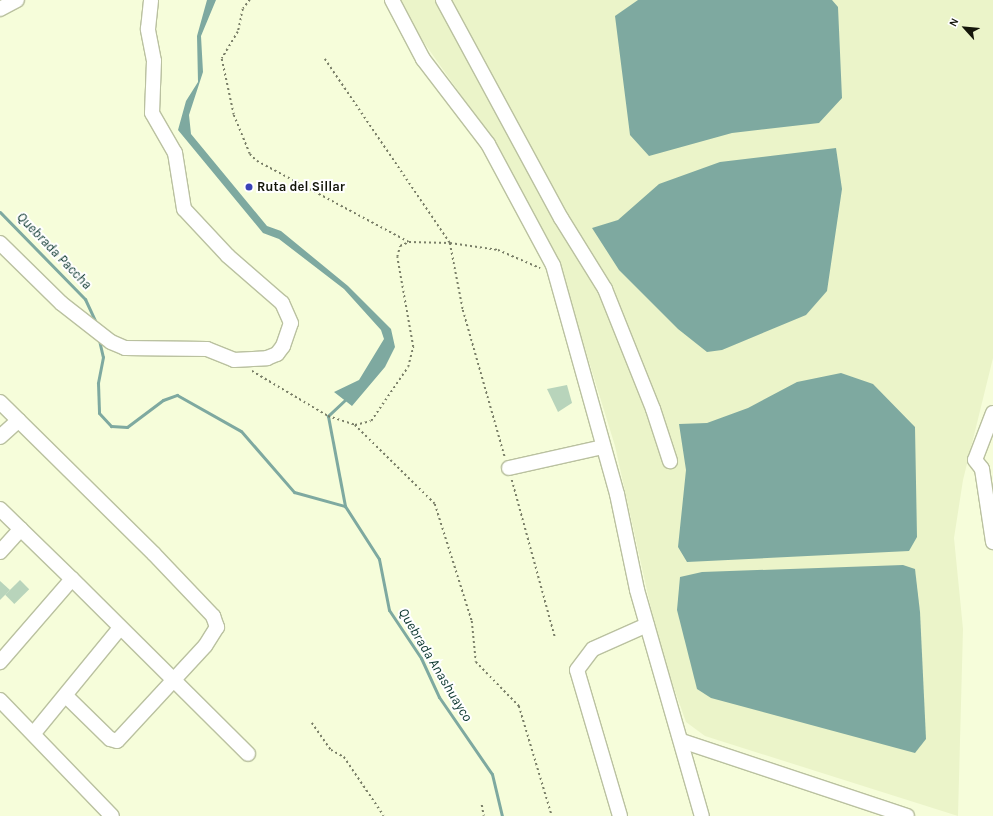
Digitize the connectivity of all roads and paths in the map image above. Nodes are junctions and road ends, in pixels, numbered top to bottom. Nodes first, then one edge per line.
1 (17, 0) edge
2 (151, 0) edge
3 (250, 0) edge
4 (392, 0) edge
5 (443, 0) edge
6 (0, 9) edge
7 (325, 60) dead end
8 (409, 242) junction
9 (0, 243) edge
10 (450, 243) junction
11 (553, 265) junction
12 (234, 360) junction
13 (0, 402) edge
14 (993, 414) edge
15 (19, 420) junction
16 (355, 425) junction
17 (0, 437) edge
18 (602, 447) junction
19 (670, 461) dead end
20 (508, 468) junction
21 (0, 508) edge
22 (21, 529) junction
23 (993, 542) edge
24 (0, 552) edge
25 (72, 579) junction
26 (646, 625) junction
27 (120, 628) junction
28 (555, 637) dead end
29 (0, 662) edge
30 (171, 680) junction
31 (67, 697) junction
32 (0, 700) edge
33 (312, 722) dead end
34 (34, 734) junction
35 (682, 741) junction
36 (248, 754) dead end
37 (482, 805) dead end
38 (112, 816) edge
39 (384, 816) edge
40 (484, 816) edge
41 (552, 816) edge
42 (620, 816) edge
43 (702, 816) edge
44 (907, 816) edge

1 - 6 street
2 - 12 street
3 - 8 path
4 - 11 street
5 - 19 street
7 - 10 path
8 - 10 path
8 - 16 path
9 - 12 street
10 - 11 path
10 - 20 path
11 - 18 street
12 - 16 path
13 - 15 street
14 - 23 street
15 - 17 street
15 - 30 street
16 - 41 path
18 - 20 street
18 - 26 street
20 - 28 path
21 - 22 street
22 - 24 street
22 - 25 street
25 - 27 street
25 - 29 street
26 - 35 street
26 - 42 street
27 - 30 street
27 - 31 street
30 - 31 street
30 - 36 street
31 - 34 street
32 - 34 street
33 - 39 path
34 - 38 street
35 - 43 street
35 - 44 street
37 - 40 path

